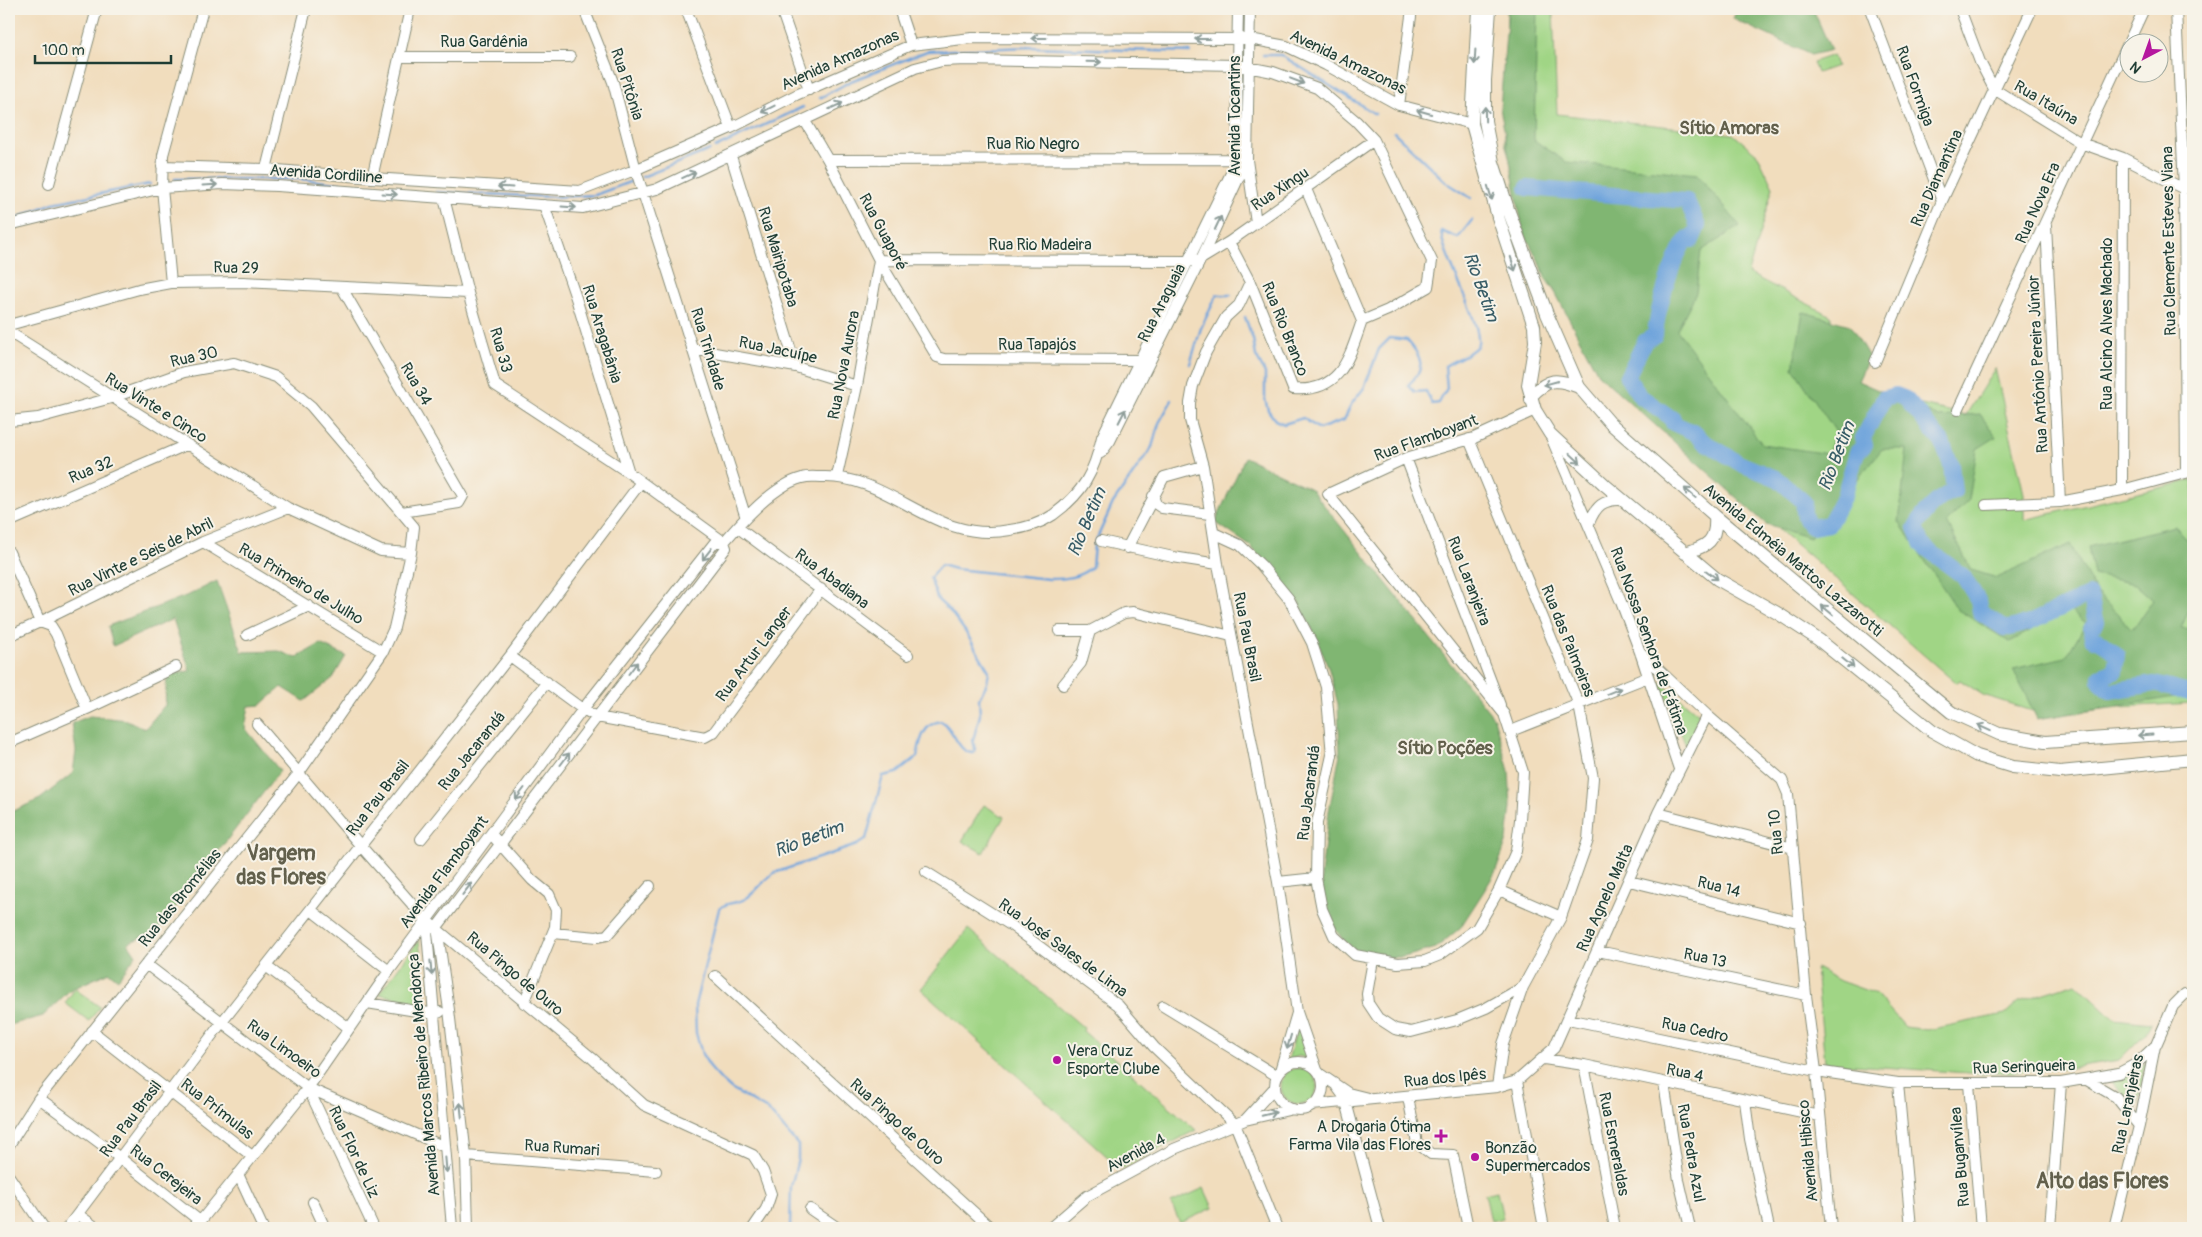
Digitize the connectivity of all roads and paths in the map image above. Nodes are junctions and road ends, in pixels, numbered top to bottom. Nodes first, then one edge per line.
1 (97, 9) edge
2 (203, 9) edge
3 (306, 9) edge
4 (410, 9) edge
5 (584, 9) edge
6 (686, 9) edge
7 (781, 9) edge
8 (899, 9) edge
9 (1238, 9) edge
10 (1250, 9) edge
11 (1412, 9) edge
12 (1478, 9) edge
13 (1490, 9) edge
14 (1870, 9) edge
15 (1960, 9) edge
16 (2032, 9) edge
17 (2144, 9) edge
18 (2176, 9) edge
19 (1238, 39) junction
20 (1250, 39) junction
21 (911, 45) junction
22 (399, 57) junction
23 (570, 57) dead end
24 (1237, 65) junction
25 (1250, 66) junction
26 (1994, 89) junction
27 (809, 90) junction
28 (1399, 105) junction
29 (805, 121) junction
30 (1472, 124) junction
31 (731, 128) junction
32 (1374, 140) junction
33 (2082, 143) junction
34 (731, 156) junction
35 (2123, 158) junction
36 (1243, 159) junction
37 (828, 160) junction
38 (1488, 165) junction
39 (162, 166) junction
40 (266, 169) junction
41 (637, 172) junction
42 (372, 178) junction
43 (48, 184) dead end
44 (162, 188) junction
45 (2189, 188) edge
46 (1306, 189) junction
47 (643, 191) junction
48 (444, 198) junction
49 (1942, 201) junction
50 (544, 205) junction
51 (1256, 223) junction
52 (2046, 224) junction
53 (9, 225) edge
54 (1229, 242) junction
55 (1201, 258) junction
56 (879, 260) junction
57 (1190, 261) junction
58 (1250, 282) junction
59 (170, 283) junction
60 (342, 288) junction
61 (468, 293) junction
62 (1362, 321) junction
63 (9, 325) edge
64 (9, 332) edge
65 (692, 349) junction
66 (937, 357) joint
67 (1138, 360) junction
68 (1874, 362) dead end
69 (796, 367) junction
70 (857, 386) junction
71 (1579, 387) junction
72 (111, 398) junction
73 (1533, 405) junction
74 (1958, 410) dead end
75 (9, 421) edge
76 (1548, 430) junction
77 (1470, 439) junction
78 (186, 446) junction
79 (1097, 457) junction
80 (1406, 458) junction
81 (1203, 466) junction
82 (2190, 472) edge
83 (630, 473) junction
84 (837, 476) junction
85 (640, 482) junction
86 (2122, 490) junction
87 (1328, 494) joint
88 (1153, 496) junction
89 (1622, 500) junction
90 (2060, 502) junction
91 (1986, 505) dead end
92 (288, 508) junction
93 (402, 512) junction
94 (1210, 514) junction
95 (1716, 516) junction
96 (746, 518) junction
97 (9, 522) edge
98 (1589, 523) junction
99 (414, 527) joint
100 (737, 527) junction
101 (1025, 528) joint
102 (1214, 533) junction
103 (1101, 541) dead end
104 (203, 542) junction
105 (724, 542) junction
106 (1127, 548) junction
107 (9, 552) edge
108 (411, 553) junction
109 (1685, 553) junction
110 (1218, 564) junction
111 (820, 589) junction
112 (309, 606) junction
113 (40, 622) junction
114 (1059, 631) dead end
115 (1090, 631) junction
116 (247, 635) dead end
117 (9, 636) edge
118 (1231, 636) junction
119 (384, 652) junction
120 (1640, 652) junction
121 (908, 655) dead end
122 (510, 656) junction
123 (176, 667) dead end
124 (1648, 677) junction
125 (546, 682) junction
126 (1063, 685) dead end
127 (1579, 705) junction
128 (87, 709) junction
129 (583, 710) junction
130 (1504, 714) junction
131 (1707, 715) junction
132 (597, 717) junction
133 (258, 724) dead end
134 (1511, 731) junction
135 (2193, 732) edge
136 (9, 742) edge
137 (2193, 759) edge
138 (1679, 769) junction
139 (300, 773) junction
140 (1658, 814) junction
141 (490, 834) junction
142 (421, 839) dead end
143 (502, 844) junction
144 (360, 845) junction
145 (1793, 848) junction
146 (926, 872) dead end
147 (1316, 878) junction
148 (1630, 881) junction
149 (1278, 882) junction
150 (650, 886) dead end
151 (1499, 890) junction
152 (311, 910) junction
153 (1561, 917) junction
154 (426, 920) junction
155 (1801, 923) junction
156 (437, 927) junction
157 (553, 933) junction
158 (1598, 951) junction
159 (1373, 960) junction
160 (146, 964) junction
161 (267, 967) junction
162 (389, 971) junction
163 (715, 976) dead end
164 (1524, 988) junction
165 (2193, 993) edge
166 (1806, 995) junction
167 (368, 1003) junction
168 (524, 1003) junction
169 (1163, 1006) dead end
170 (449, 1010) junction
171 (1297, 1012) junction
172 (435, 1014) junction
173 (1568, 1019) junction
174 (222, 1022) junction
175 (349, 1028) junction
176 (92, 1031) junction
177 (2156, 1045) junction
178 (1544, 1058) junction
179 (1584, 1065) junction
180 (1816, 1071) junction
181 (1318, 1072) junction
182 (1277, 1078) junction
183 (2085, 1079) junction
184 (1516, 1081) junction
185 (1898, 1083) junction
186 (1664, 1084) junction
187 (1969, 1084) junction
188 (2061, 1084) junction
189 (1338, 1087) junction
190 (1497, 1087) junction
191 (308, 1088) junction
192 (170, 1092) junction
193 (1408, 1097) junction
194 (40, 1098) junction
195 (1377, 1100) junction
196 (1745, 1101) junction
197 (1346, 1103) junction
198 (1312, 1105) junction
199 (1293, 1109) junction
200 (1820, 1116) junction
201 (1245, 1120) junction
202 (1235, 1124) junction
203 (2139, 1126) junction
204 (9, 1145) edge
205 (445, 1147) junction
206 (252, 1156) junction
207 (466, 1156) junction
208 (120, 1158) junction
209 (656, 1171) dead end
210 (238, 1174) junction
211 (9, 1176) edge
212 (313, 1202) dead end
213 (810, 1209) dead end
214 (78, 1215) junction
215 (2193, 1224) edge
216 (198, 1225) edge
217 (44, 1228) edge
218 (67, 1228) edge
219 (97, 1228) edge
220 (263, 1228) edge
221 (326, 1228) edge
222 (374, 1228) edge
223 (452, 1228) edge
224 (468, 1228) edge
225 (753, 1228) edge
226 (838, 1228) edge
227 (991, 1228) edge
228 (1050, 1228) edge
229 (1277, 1228) edge
230 (1380, 1228) edge
231 (1468, 1228) edge
232 (1544, 1228) edge
233 (1615, 1228) edge
234 (1690, 1228) edge
235 (1769, 1228) edge
236 (1831, 1228) edge
237 (1911, 1228) edge
238 (1981, 1228) edge
239 (2050, 1228) edge
240 (2114, 1228) edge
241 (2192, 1228) edge

1 - 43 street
2 - 39 street
3 - 40 street
4 - 22 street
5 - 41 street, Rua Pitônia
6 - 31 street
7 - 27 street
8 - 21 street
9 - 19 street, Avenida Tocantins
10 - 20 street, Avenida Tocantins
11 - 28 street
12 -> 30 main road
38 -> 13 main road
14 - 49 street, Rua Formiga
15 - 26 street
16 - 26 street, Rua Diamantina
17 - 33 street, Rua Nova Era
18 - 45 street, Rua Clemente Esteves Viana
19 - 20 street, Avenida Amazonas
19 -> 21 street, Avenida Amazonas
19 - 24 street, Avenida Tocantins
20 - 25 street, Avenida Tocantins
20 - 28 street, Avenida Amazonas
21 - 27 street, Avenida Amazonas
22 - 23 street, Rua Gardênia
22 - 42 street
24 - 25 street
29 -> 24 street
24 - 36 street, Avenida Tocantins
25 -> 32 street
25 - 36 street, Avenida Tocantins
26 - 33 street, Rua Itaúna
26 - 49 street, Rua Diamantina
27 -> 31 street, Avenida Amazonas
30 -> 28 street, Avenida Amazonas
29 - 34 street
29 - 37 street, Rua Guaporé
30 - 38 main road
31 - 41 street, Avenida Amazonas
32 - 46 street, Rua Xingu
32 - 62 street
33 - 35 street, Rua Itaúna
33 - 52 street, Rua Nova Era
47 -> 34 street
34 - 69 street, Rua Mairipotaba
35 - 45 street, Rua Itaúna
35 - 86 street, Rua Alcino Alves Machado
36 - 37 street, Rua Rio Negro
36 - 51 street, Avenida Tocantins
55 -> 36 street, Rua Araguaia
36 - 57 street, Rua Araguaia
37 - 56 street, Rua Guaporé
38 - 71 main road, Avenida Edméia Mattos Lazzarotti
38 -> 73 main road
39 - 40 street, Avenida Cordiline
39 - 44 street
40 - 42 street, Avenida Cordiline
41 -> 42 street, Avenida Cordiline
41 - 47 street, Rua Pitônia
44 -> 48 street, Avenida Cordiline
44 - 53 street, Avenida Cordiline
44 - 59 street
45 - 82 street, Rua Clemente Esteves Viana
46 - 51 street, Rua Xingu
46 - 62 street
50 -> 47 street, Avenida Cordiline
47 - 65 street, Rua Trindade
48 - 50 street, Avenida Cordiline
48 - 61 street, Rua 33
49 - 68 street, Rua Diamantina
50 - 83 street, Rua Aragabânia
51 - 54 street, Rua Xingu
52 - 74 street, Rua Nova Era
52 - 90 street, Rua Antônio Pereira Júnior
54 - 55 street, Rua Xingu
54 - 58 street, Rua Rio Branco
55 - 57 street, Rua Rio Madeira
79 -> 55 street, Rua Araguaia
56 - 57 street, Rua Rio Madeira
56 - 66 street, Rua Guaporé
56 - 70 street, Rua Nova Aurora
57 - 67 street, Rua Araguaia
58 - 62 street, Rua Rio Branco
58 - 81 street, Rua Pau Brasil
59 - 60 street, Rua 29
59 - 63 street, Rua 29
60 - 61 street, Rua 29
60 - 93 street, Rua 34
61 - 83 street, Rua 33
64 - 72 street, Rua Vinte e Cinco
65 - 69 street, Rua Jacuípe
65 - 96 street, Rua Trindade
66 - 67 street, Rua Tapajós
67 - 79 street, Rua Araguaia
69 - 70 street, Rua Jacuípe
70 - 84 street, Rua Nova Aurora
71 -> 73 main road
95 -> 71 main road, Avenida Edméia Mattos Lazzarotti
72 - 75 street, Rua 30
72 - 78 street, Rua Vinte e Cinco
72 - 93 street, Rua 30
73 - 76 main road
73 - 77 street, Rua Flamboyant
76 -> 89 main road
76 - 98 street, Rua Nossa Senhora de Fátima
77 - 80 street, Rua Flamboyant
77 - 127 street, Rua das Palmeiras
78 - 92 street, Rua Vinte e Cinco
78 - 97 street, Rua 32
79 - 101 street, Rua Araguaia
80 - 87 street, Rua Flamboyant
80 - 130 street, Rua Laranjeira
81 - 88 street
81 - 94 street, Rua Pau Brasil
82 - 86 street
83 - 85 street, Rua 33
84 - 96 street, Avenida Flamboyant
84 - 101 street, Avenida Flamboyant
85 - 105 street, Rua 33
85 - 122 street, Rua Pau Brasil
86 - 90 street
87 - 130 street, Rua Jacarandá
88 - 94 street
88 - 106 street
89 - 98 street
89 - 109 main road
90 - 91 street
92 - 104 street, Rua Vinte e Seis de Abril
92 - 108 street, Rua Vinte e Cinco
93 - 99 street, Rua 30
94 - 102 street, Rua Pau Brasil
95 - 109 main road
135 -> 95 main road, Avenida Edméia Mattos Lazzarotti
96 - 100 street, Avenida Flamboyant
98 - 120 street, Rua Nossa Senhora de Fátima
99 - 108 street, Rua das Bromélias
100 - 105 street, Avenida Flamboyant
100 - 111 street, Rua Abadiana
102 - 110 street, Rua Pau Brasil
102 - 147 street, Rua Jacarandá
103 - 106 street
104 - 112 street, Rua Primeiro de Julho
104 - 113 street, Rua Vinte e Seis de Abril
105 -> 129 street, Avenida Flamboyant
132 -> 105 street, Avenida Flamboyant
106 - 110 street
107 - 113 street
108 - 119 street, Rua das Bromélias
109 -> 137 main road
110 - 118 street, Rua Pau Brasil
111 - 121 street, Rua Abadiana
111 - 132 street, Rua Artur Langer
112 - 116 street
112 - 119 street, Rua Primeiro de Julho
113 - 117 street, Rua Vinte e Seis de Abril
113 - 128 street
114 - 115 street
115 - 118 street
115 - 126 street
118 - 149 street, Rua Pau Brasil
119 - 139 street, Rua das Bromélias
120 - 124 street, Rua Nossa Senhora de Fátima
120 - 131 street, Rua 10
122 - 125 street
122 - 144 street, Rua Pau Brasil
123 - 128 street
127 -> 124 street
124 - 138 street, Rua Nossa Senhora de Fátima
125 - 129 street
125 - 142 street, Rua Jacarandá
127 - 134 street
127 - 153 street, Rua das Palmeiras
128 - 136 street
129 - 132 street
129 -> 141 street, Avenida Flamboyant
130 - 134 street, Rua Jacarandá
131 - 138 street, Rua Agnelo Malta
131 - 145 street, Rua 10
143 -> 132 street, Avenida Flamboyant
133 - 139 street, Rua Pingo de Ouro
134 - 151 street, Rua Jacarandá
138 - 140 street, Rua Agnelo Malta
139 - 144 street, Rua Pingo de Ouro
139 - 160 street, Rua das Bromélias
140 - 145 street
140 - 148 street, Rua Agnelo Malta
141 - 143 street
141 - 154 street, Avenida Flamboyant
156 -> 143 street, Avenida Flamboyant
143 - 157 street
144 - 152 street, Rua Pau Brasil
144 - 154 street, Rua Pingo de Ouro
145 - 155 street, Rua 10
146 - 202 street, Rua José Sales de Lima
147 - 149 street
147 - 159 street, Rua Jacarandá
148 - 155 street, Rua 14
148 - 158 street, Rua Agnelo Malta
149 - 171 street, Rua Pau Brasil
150 - 157 street
151 - 153 street
151 - 159 street, Rua Jacarandá
152 - 161 street, Rua Pau Brasil
152 - 162 street
153 - 164 street, Rua das Palmeiras
154 - 156 street, Rua Pingo de Ouro
154 - 162 street, Avenida Flamboyant
154 -> 172 street, Avenida Marcos Ribeiro de Mendonça
155 - 166 street, Rua 10
156 - 168 street, Rua Pingo de Ouro
156 - 170 street, Avenida Marcos Ribeiro de Mendonça
157 - 168 street
158 - 166 street, Rua 13
158 - 173 street, Rua Agnelo Malta
159 - 164 street
160 - 174 street, Rua Limoeiro
160 - 176 street, Rua das Bromélias
161 - 174 street, Rua Pau Brasil
161 - 175 street
162 - 167 street, Avenida Flamboyant
163 - 227 street, Rua Pingo de Ouro
164 - 190 street, Rua das Palmeiras
165 - 177 street, Rua Seringueira
166 - 180 street, Rua 10
167 - 172 street
167 - 175 street, Avenida Flamboyant
168 - 225 street, Rua Pingo de Ouro
169 - 182 street
170 - 172 street
207 -> 170 street, Avenida Marcos Ribeiro de Mendonça
171 - 181 street, Rua Pau Brasil
171 -> 182 street, Rua Pau Brasil
172 - 205 street, Avenida Marcos Ribeiro de Mendonça
173 - 178 street, Rua Agnelo Malta
173 - 180 street, Rua Cedro
174 - 191 street, Rua Limoeiro
174 - 192 street, Rua Pau Brasil
175 - 191 street, Avenida Flamboyant
176 - 192 street, Rua Prímulas
176 - 194 street, Rua das Bromélias
177 - 183 street, Rua Seringueira
177 - 203 street, Rua Laranjeiras
178 - 179 street, Rua 4
178 - 184 street, Rua Agnelo Malta
179 - 186 street, Rua 4
179 - 233 street, Rua Esmeraldas
180 - 185 street, Rua Seringueira
180 - 200 street, Avenida Hibisco
181 - 182 street
181 - 189 street, Rua dos Ipês
181 - 198 street
182 - 199 street
182 - 201 street, Avenida 4
183 - 188 street, Rua Seringueira
183 - 203 street
184 - 190 street, Rua dos Ipês
184 - 232 street
185 - 187 street, Rua Seringueira
185 - 237 street
186 - 196 street, Rua 4
186 - 234 street, Rua Pedra Azul
187 - 188 street, Rua Seringueira
187 - 238 street, Rua Buganvílea
188 - 239 street
189 - 195 street, Rua dos Ipês
189 - 197 street
190 - 193 street, Rua dos Ipês
191 - 205 street, Rua Limoeiro
191 - 206 street, Avenida Flamboyant
191 - 222 street, Rua Flor de Liz
192 - 206 street, Rua Prímulas
192 - 208 street, Rua Pau Brasil
193 - 195 street, Rua dos Ipês
193 - 231 street
194 - 204 street, Rua das Bromélias
194 - 208 street, Rua Cerejeira
195 - 197 street, Rua dos Ipês
196 - 200 street, Rua 4
196 - 235 street
197 - 198 street, Rua dos Ipês
197 - 230 street
198 - 199 street
201 -> 199 street, Avenida 4
200 - 236 street, Avenida Hibisco
201 - 202 street, Avenida 4
202 - 228 street, Avenida 4
202 - 229 street
203 - 240 street, Rua Laranjeiras
205 -> 223 street, Avenida Marcos Ribeiro de Mendonça
206 - 210 street, Avenida Flamboyant
207 - 209 street, Rua Rumari
207 - 224 street, Avenida Marcos Ribeiro de Mendonça
208 - 214 street, Rua Pau Brasil
208 - 216 street, Rua Cerejeira
210 - 216 street, Avenida Flamboyant
210 - 220 street
211 - 217 street
212 - 221 street
213 - 226 street
214 - 218 street, Rua Pau Brasil
214 - 219 street
215 - 241 street

